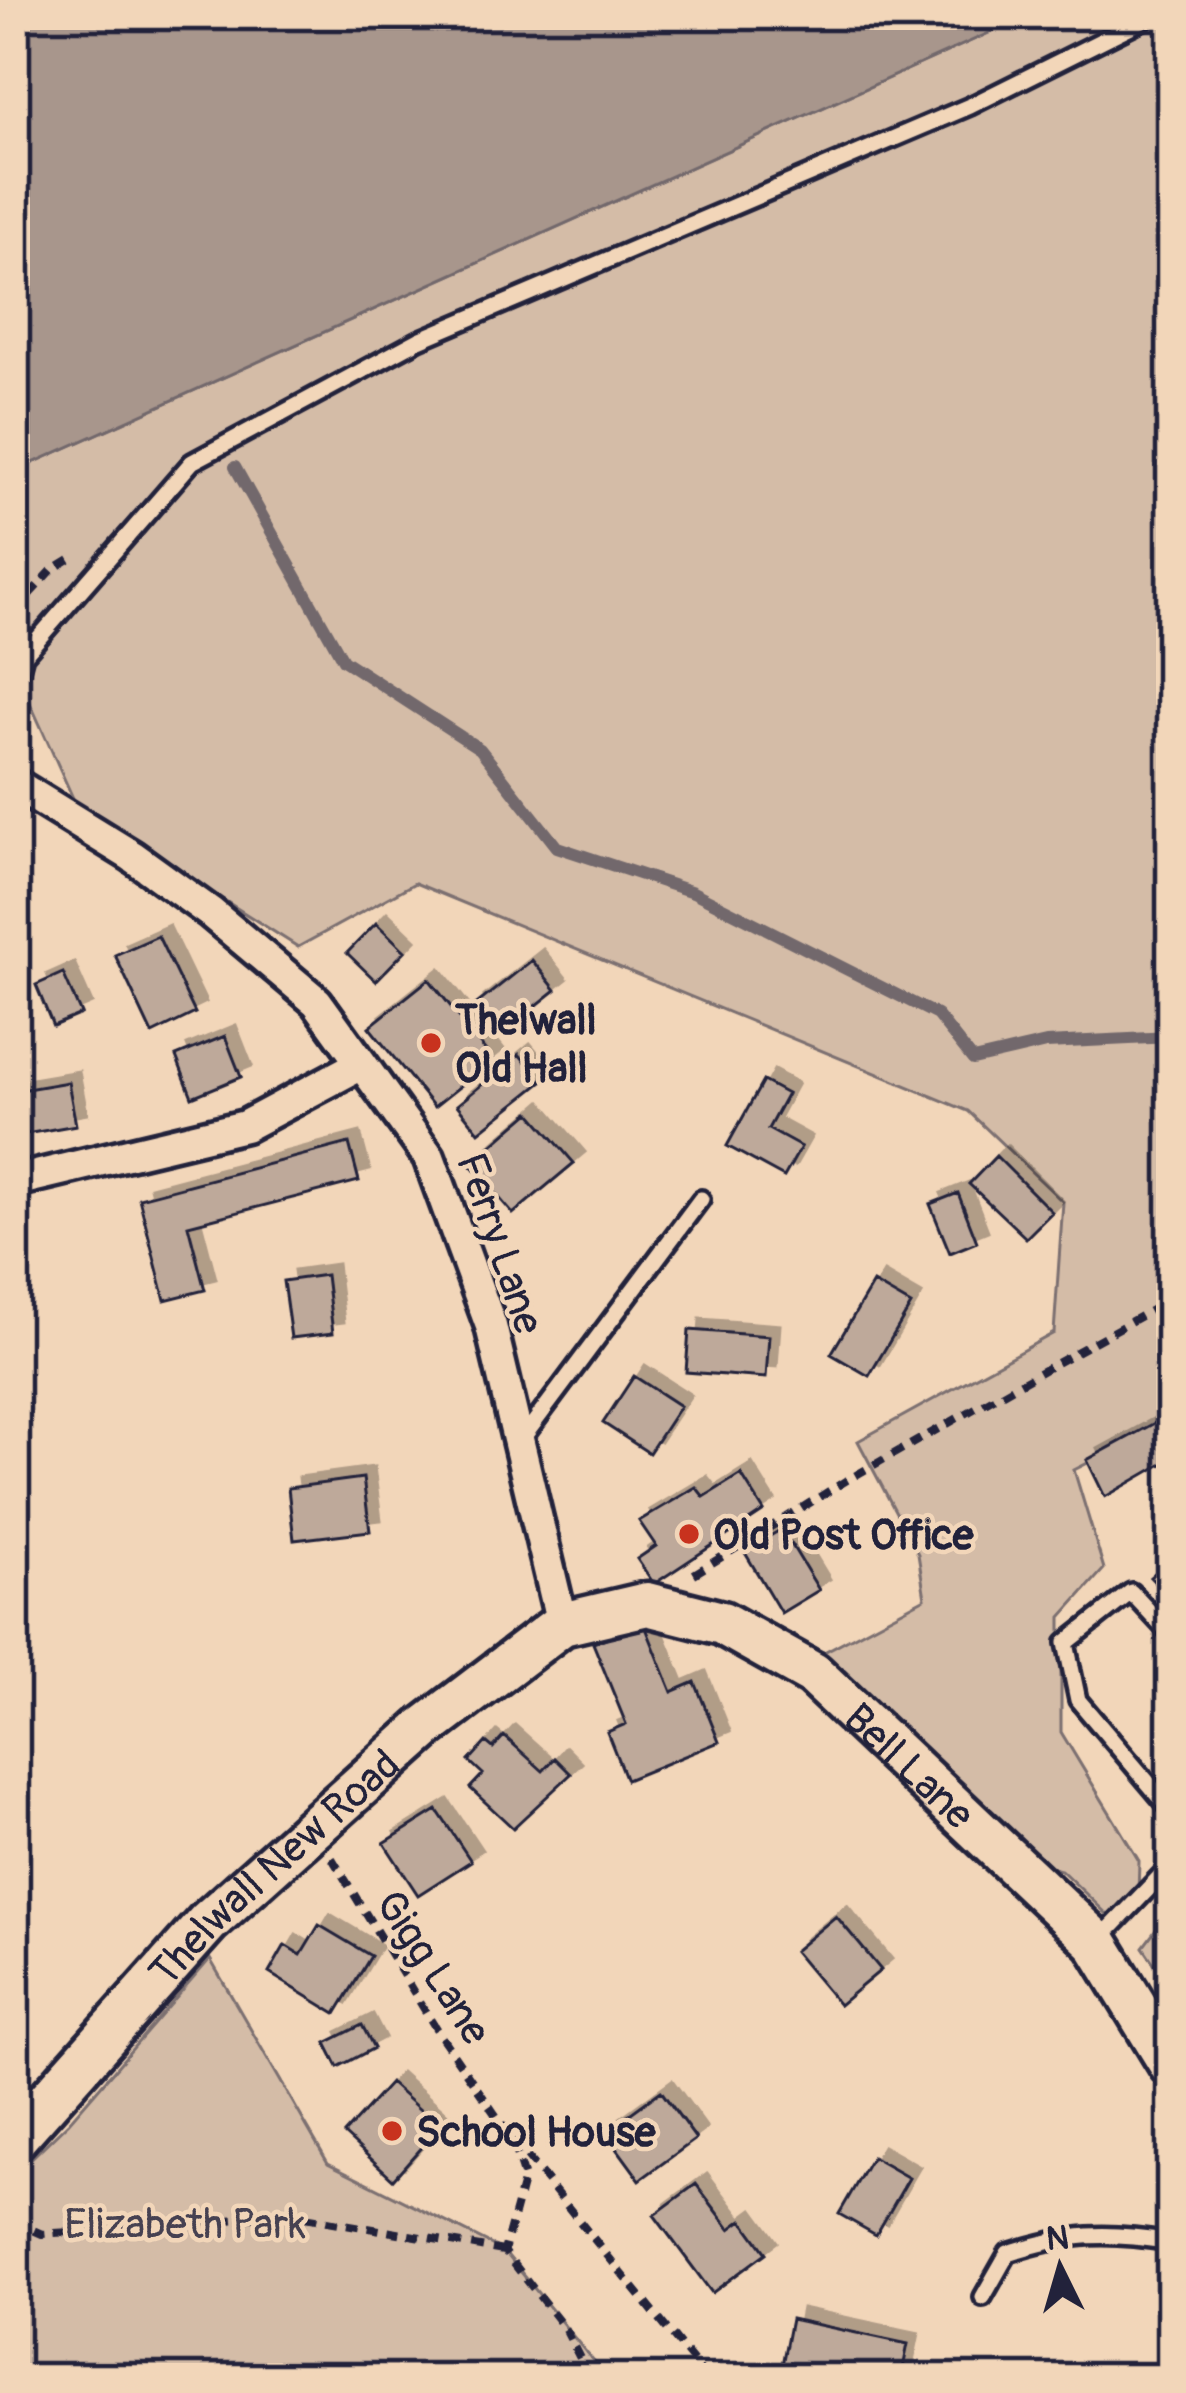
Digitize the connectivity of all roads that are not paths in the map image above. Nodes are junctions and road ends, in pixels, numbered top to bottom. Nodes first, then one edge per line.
1 (1153, 15) edge
2 (15, 688) edge
3 (15, 783) edge
4 (362, 1064) junction
5 (15, 1181) edge
6 (701, 1198) dead end
7 (518, 1446) junction
8 (562, 1624) junction
9 (1171, 1635) edge
10 (1171, 1810) edge
11 (1171, 1865) edge
12 (1096, 1942) junction
13 (1171, 2065) edge
14 (15, 2138) edge
15 (1171, 2242) edge
16 (982, 2297) dead end

1 - 2 lane
3 - 4 street, Ferry Lane
4 - 5 street
4 - 7 street, Ferry Lane
6 - 7 lane
7 - 8 street, Ferry Lane
8 - 12 main road, Bell Lane
8 - 14 main road, Thelwall New Road
9 - 10 lane
11 - 12 lane
12 - 13 main road, Bell Lane
15 - 16 lane

